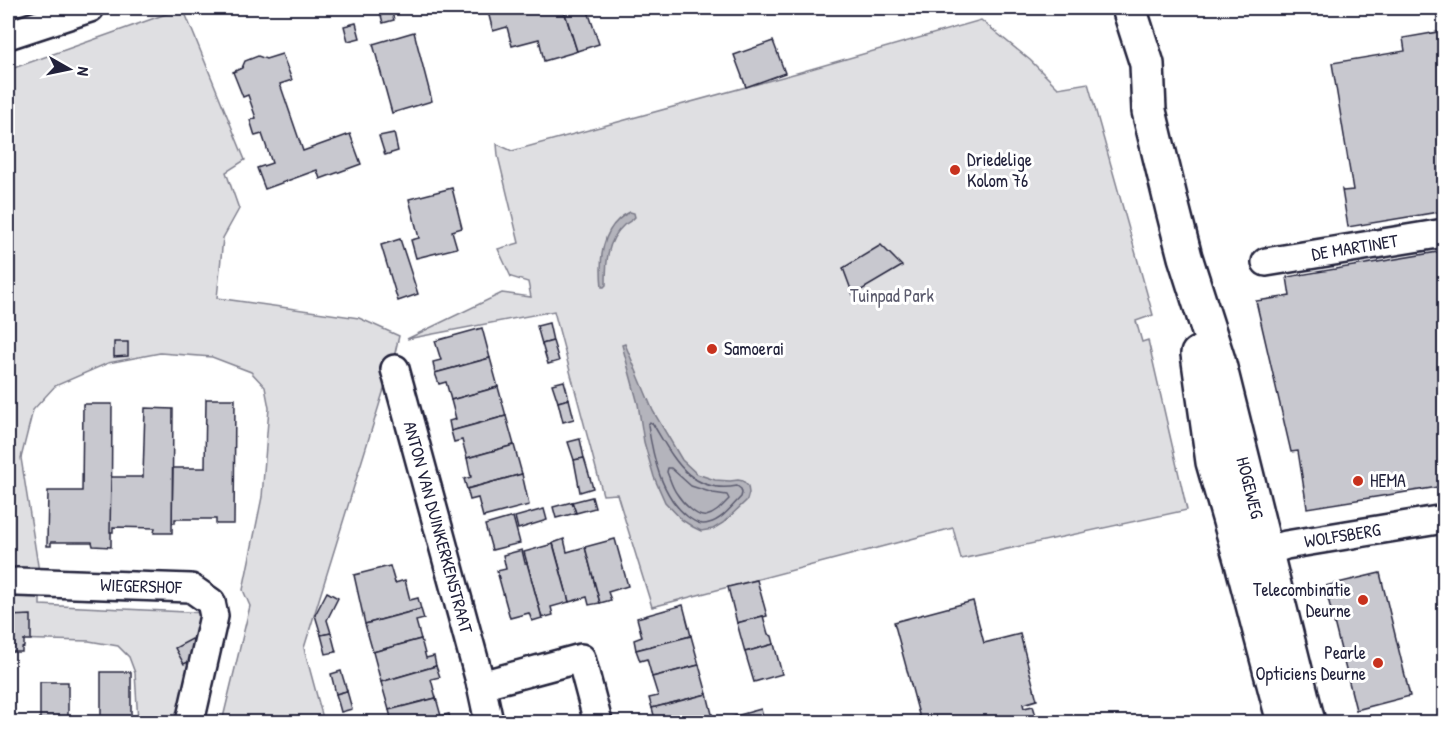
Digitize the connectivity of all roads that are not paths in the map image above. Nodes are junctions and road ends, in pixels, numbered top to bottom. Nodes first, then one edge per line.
1 (90, 8) edge
2 (1106, 8) edge
3 (1129, 8) edge
4 (8, 35) edge
5 (1149, 111) junction
6 (1444, 233) edge
7 (1266, 262) dead end
8 (395, 369) dead end
9 (1444, 519) edge
10 (1254, 557) junction
11 (17, 582) dead end
12 (481, 685) junction
13 (190, 723) edge
14 (489, 723) edge
15 (598, 723) edge
16 (1284, 723) edge
17 (1308, 723) edge

1 - 4 street
2 - 5 street, HOGEWEG
3 - 5 street, HOGEWEG
5 - 10 street, HOGEWEG
6 - 7 street, DE MARTINET
8 - 12 street, ANTON VAN DUINKERKENSTRAAT
9 - 10 street, WOLFSBERG
10 - 16 street, HOGEWEG
10 - 17 street, HOGEWEG
11 - 13 street, WIEGERSHOF
12 - 14 street, ANTON VAN DUINKERKENSTRAAT
12 - 15 street

